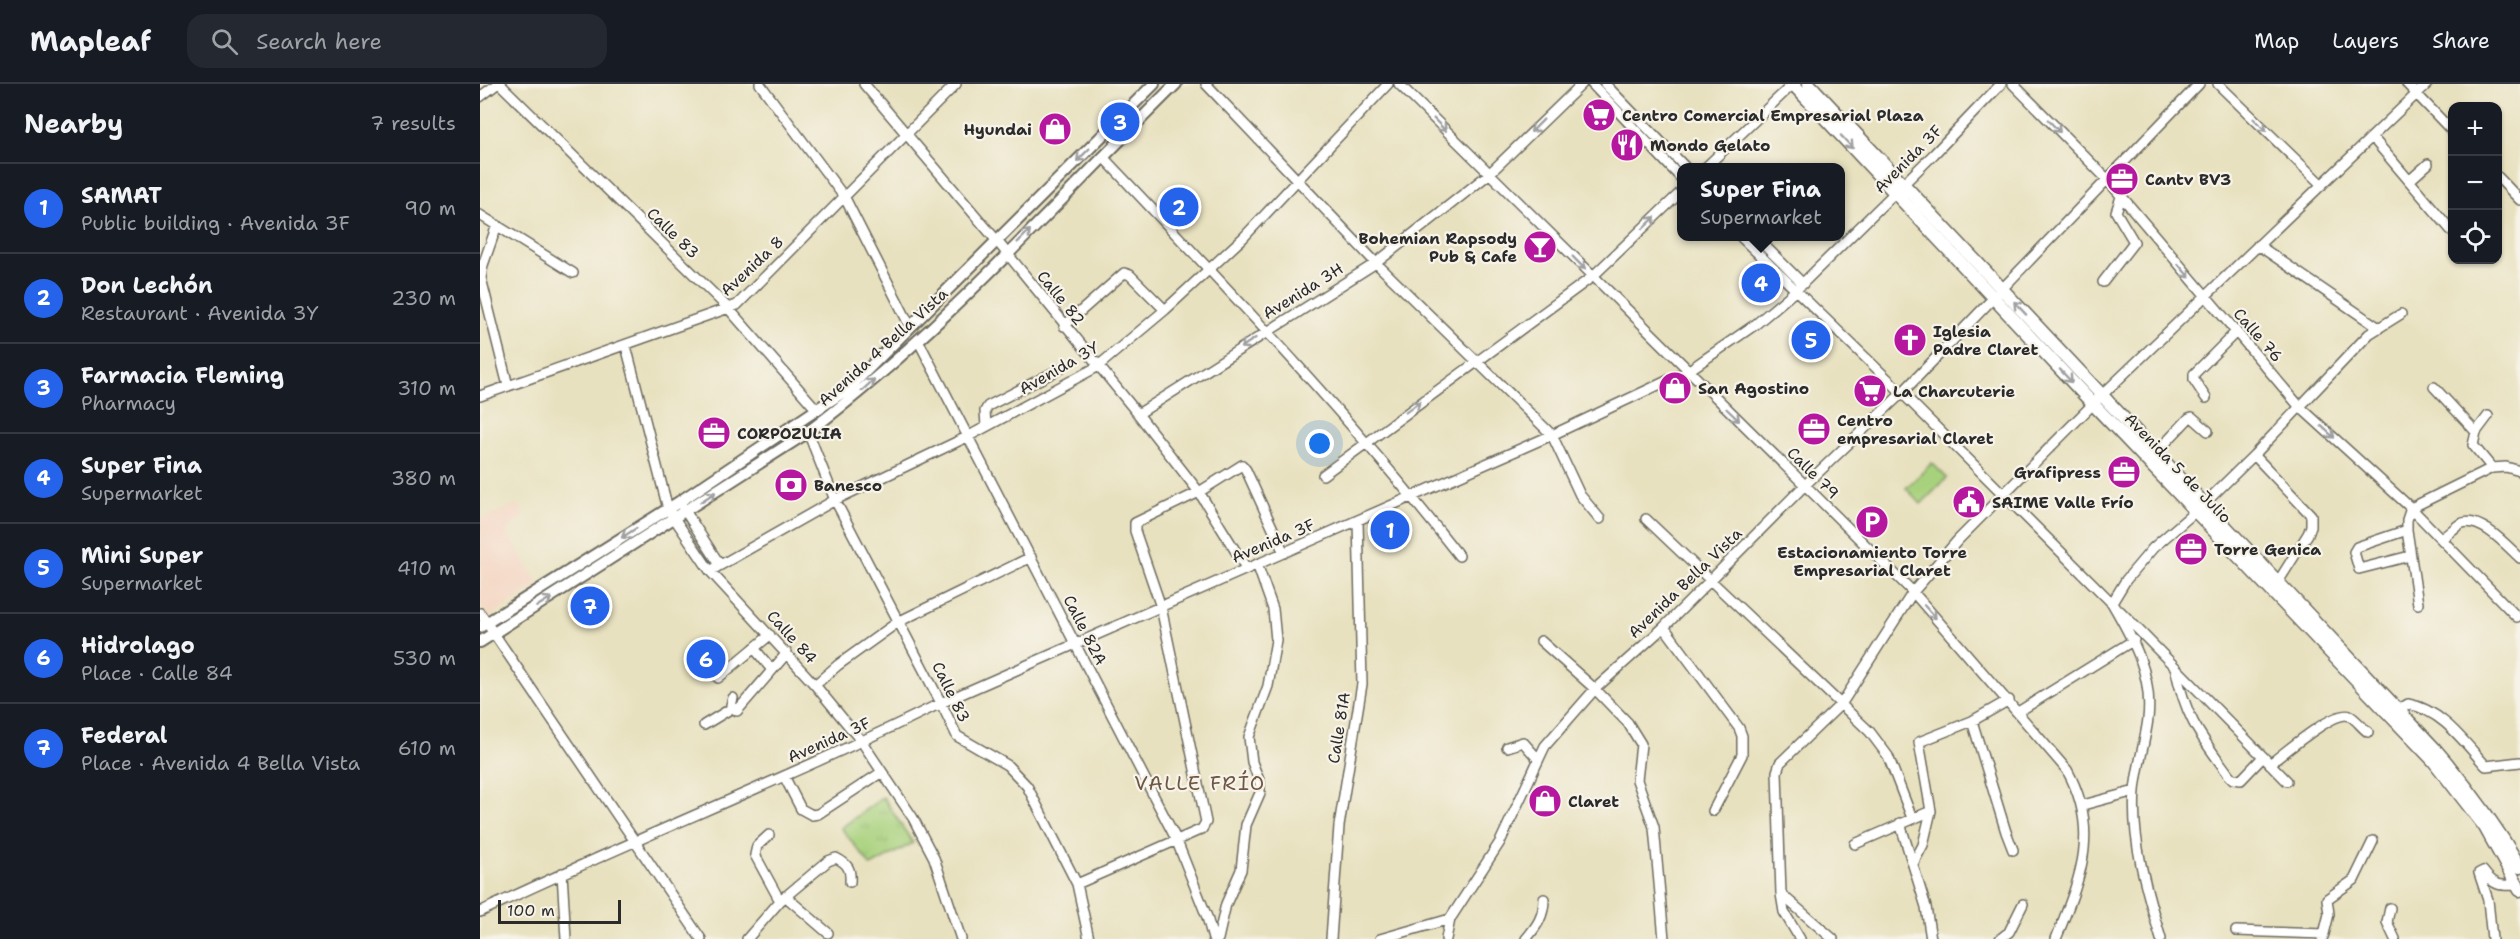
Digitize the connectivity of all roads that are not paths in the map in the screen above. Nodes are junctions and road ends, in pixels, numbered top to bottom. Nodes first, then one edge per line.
1 (498, 84) edge
2 (760, 84) edge
3 (864, 84) edge
4 (956, 84) edge
5 (1154, 84) edge
6 (1176, 84) edge
7 (1206, 84) edge
8 (1388, 84) edge
9 (1399, 84) edge
10 (1580, 84) edge
11 (1592, 84) edge
12 (1605, 84) edge
13 (1793, 84) edge
14 (1809, 84) edge
15 (2001, 84) edge
16 (2013, 84) edge
17 (2199, 84) edge
18 (2218, 84) edge
19 (2407, 84) edge
20 (2427, 84) edge
21 (2417, 94) junction
22 (480, 97) edge
23 (2448, 127) edge
24 (907, 133) junction
25 (2372, 136) junction
26 (1102, 156) junction
27 (1680, 163) edge
28 (1711, 163) edge
29 (2428, 164) dead end
30 (1489, 174) junction
31 (1677, 174) edge
32 (2106, 178) junction
33 (1296, 181) junction
34 (2409, 181) junction
35 (2502, 181) edge
36 (2322, 185) junction
37 (1899, 189) junction
38 (1677, 196) edge
39 (2121, 196) junction
40 (845, 198) junction
41 (2520, 200) edge
42 (480, 215) edge
43 (497, 225) junction
44 (2448, 226) edge
45 (997, 241) junction
46 (1744, 241) edge
47 (1759, 241) edge
48 (2258, 245) junction
49 (1006, 254) junction
50 (1376, 263) junction
51 (1210, 269) junction
52 (573, 273) dead end
53 (1592, 277) junction
54 (2103, 282) dead end
55 (1803, 284) junction
56 (1795, 291) junction
57 (1998, 294) junction
58 (2205, 296) junction
59 (729, 309) junction
60 (1165, 310) junction
61 (2401, 314) dead end
62 (910, 326) junction
63 (1064, 326) junction
64 (2379, 328) junction
65 (1266, 331) junction
66 (2236, 332) junction
67 (918, 340) junction
68 (626, 345) junction
69 (1476, 361) junction
70 (1097, 367) junction
71 (1060, 369) dead end
72 (1688, 371) junction
73 (508, 386) junction
74 (2434, 387) dead end
75 (1902, 393) junction
76 (480, 396) edge
77 (2206, 398) dead end
78 (2097, 400) junction
79 (2300, 406) junction
80 (817, 410) junction
81 (1138, 414) junction
82 (2488, 416) dead end
83 (986, 426) junction
84 (2208, 431) dead end
85 (808, 432) junction
86 (2476, 432) junction
87 (1552, 435) junction
88 (969, 436) junction
89 (1367, 442) junction
90 (2156, 453) junction
91 (2254, 455) junction
92 (2492, 468) junction
93 (2520, 471) edge
94 (1323, 475) dead end
95 (1804, 486) junction
96 (1199, 492) junction
97 (2004, 494) junction
98 (1411, 495) junction
99 (836, 500) junction
100 (679, 502) junction
101 (2200, 508) junction
102 (2411, 508) junction
103 (668, 509) junction
104 (685, 512) junction
105 (674, 519) junction
106 (1600, 519) dead end
107 (1646, 519) dead end
108 (1358, 520) junction
109 (2406, 530) junction
110 (2441, 539) junction
111 (1284, 553) junction
112 (1031, 556) junction
113 (1459, 556) dead end
114 (2410, 556) junction
115 (2520, 558) edge
116 (1257, 564) junction
117 (720, 565) junction
118 (1246, 568) junction
119 (710, 571) junction
120 (1711, 579) junction
121 (2278, 582) junction
122 (1912, 592) junction
123 (2112, 603) junction
124 (2418, 604) dead end
125 (1161, 607) junction
126 (480, 613) edge
127 (2517, 617) dead end
128 (898, 622) junction
129 (484, 625) edge
130 (1664, 627) junction
131 (495, 633) junction
132 (770, 635) junction
133 (2134, 640) junction
134 (1541, 641) dead end
135 (480, 642) edge
136 (1076, 644) junction
137 (754, 648) junction
138 (787, 653) junction
139 (2175, 665) junction
140 (772, 670) junction
141 (718, 678) dead end
142 (815, 685) junction
143 (1595, 689) junction
144 (734, 698) dead end
145 (2009, 700) junction
146 (941, 703) junction
147 (1842, 703) junction
148 (732, 708) junction
149 (2398, 710) junction
150 (2018, 712) junction
151 (1972, 721) junction
152 (704, 725) dead end
153 (2367, 732) dead end
154 (861, 742) junction
155 (1507, 747) dead end
156 (1538, 759) junction
157 (2266, 761) junction
158 (2520, 762) edge
159 (882, 772) junction
160 (784, 776) junction
161 (2288, 781) dead end
162 (2135, 791) junction
163 (2083, 805) junction
164 (1713, 811) dead end
165 (1931, 811) junction
166 (1912, 818) junction
167 (1900, 823) junction
168 (769, 835) dead end
169 (1176, 839) junction
170 (634, 841) junction
171 (2373, 841) dead end
172 (1855, 844) dead end
173 (2013, 850) dead end
174 (1914, 862) junction
175 (2520, 867) edge
176 (562, 873) junction
177 (850, 882) dead end
178 (1077, 884) junction
179 (2519, 887) edge
180 (1781, 894) junction
181 (783, 899) junction
182 (1544, 899) dead end
183 (2023, 904) dead end
184 (2390, 908) dead end
185 (480, 912) edge
186 (1450, 919) junction
187 (2236, 931) dead end
188 (828, 933) dead end
189 (2323, 937) edge
190 (566, 939) edge
191 (701, 939) edge
192 (747, 939) edge
193 (961, 939) edge
194 (1089, 939) edge
195 (1213, 939) edge
196 (1218, 939) edge
197 (1330, 939) edge
198 (1380, 939) edge
199 (1446, 939) edge
200 (1526, 939) edge
201 (1664, 939) edge
202 (1800, 939) edge
203 (1833, 939) edge
204 (1931, 939) edge
205 (2000, 939) edge
206 (2056, 939) edge
207 (2161, 939) edge
208 (2395, 939) edge
209 (2492, 939) edge

1 - 22 street
1 - 59 street, Calle 83
2 - 40 street
3 - 24 street, Calle 82
4 - 24 street, Avenida 8
5 -> 45 street, Avenida 4 Bella Vista
6 - 26 street, Avenida 4 Bella Vista
7 - 33 street
8 - 33 street, Avenida 3Y
9 -> 30 street, Calle 79
10 -> 30 street, Avenida 3H
11 - 31 street
12 - 27 street
13 - 28 street
13 -> 37 main road, Avenida 5 de Julio
14 - 37 main road, Avenida 5 de Julio
15 - 37 street, Avenida 3F
16 -> 32 street, Calle 76
17 - 32 street, Avenida Bella Vista
18 -> 36 street
19 - 21 street
20 - 21 street
21 - 23 street
21 - 25 street
24 - 40 street, Avenida 8
24 - 45 street, Calle 82
25 - 34 street
25 - 36 street
49 -> 26 street, Avenida 4 Bella Vista
26 - 51 street
29 - 34 street
30 - 50 street, Avenida 3H
30 -> 53 street, Calle 79
32 - 39 street, Calle 76
32 - 57 street, Avenida Bella Vista
33 - 50 street
33 - 51 street, Avenida 3Y
34 - 44 street
35 - 41 street
36 - 48 street
37 - 55 street, Avenida 3F
37 - 57 main road, Avenida 5 de Julio
53 -> 38 street
39 - 54 street
39 -> 58 street, Calle 76
40 - 59 street, Avenida 8
40 - 62 street
42 - 43 street
43 - 52 street
43 - 73 street
45 - 49 street, Calle 82
45 - 62 street, Avenida 4 Bella Vista
46 - 56 street
47 - 55 street
48 - 58 street
48 - 64 street
49 - 63 street, Calle 82
49 - 67 street, Avenida 4 Bella Vista
50 - 65 street, Avenida 3H
50 - 69 street
51 - 60 street, Avenida 3Y
51 - 65 street
53 - 69 street
53 - 72 street, Calle 79
55 - 56 street, Avenida 3F
56 - 72 street, Avenida 3F
56 - 75 street
57 - 75 street, Avenida Bella Vista
57 - 78 main road, Avenida 5 de Julio
58 - 66 street, Calle 76
58 - 78 street
59 - 68 street, Avenida 8
59 - 80 street, Calle 83
60 - 63 street
60 - 70 street, Avenida 3Y
61 - 64 street
62 - 80 street, Avenida 4 Bella Vista
63 - 70 street, Calle 82
64 - 79 street
65 -> 81 street, Avenida 3H
65 - 89 street
66 - 77 street
66 - 79 street, Calle 76
85 -> 67 street, Avenida 4 Bella Vista
67 - 88 street, Calle 82A
68 - 73 street, Avenida 8
68 - 103 street, Calle 84
69 - 87 street
89 -> 69 street
70 - 81 street, Calle 82
70 - 83 street, Avenida 3Y
71 - 83 street
72 - 87 street, Avenida 3F
72 -> 95 street, Calle 79
73 - 76 street, Avenida 8
74 - 86 street
75 - 95 street, Avenida Bella Vista
75 - 97 street
78 - 90 main road, Avenida 5 de Julio
78 - 97 street
78 - 101 main road, Avenida 5 de Julio
79 - 91 street
79 -> 102 street, Calle 76
80 - 100 street, Avenida 4 Bella Vista
81 - 96 street, Calle 82
82 - 86 street
83 - 88 street, Avenida 3Y
84 - 90 street
85 - 99 street, Calle 83
104 -> 85 street, Avenida 4 Bella Vista
86 - 92 street
87 - 98 street, Avenida 3F
87 - 106 street
88 - 99 street, Avenida 3Y
88 - 112 street, Calle 82A
89 - 94 street
89 - 98 street
90 - 101 main road, Avenida 5 de Julio
91 - 101 street
91 - 121 street
92 - 93 street
92 - 102 street
95 - 120 street, Avenida Bella Vista
95 - 122 street, Calle 79
96 - 111 street
96 - 118 street, Calle 82
96 - 125 street
97 - 122 street
97 - 123 street
98 - 108 street, Avenida 3F
98 - 113 street
99 - 117 street, Avenida 3Y
99 - 128 street, Calle 83
100 - 103 street, Avenida 4 Bella Vista
100 - 104 street
101 - 121 main road, Avenida 5 de Julio
101 - 123 street
101 - 179 main road, Avenida 5 de Julio
102 - 109 street
102 - 110 street, Calle 76
103 - 105 street, Calle 84
103 -> 129 street, Avenida 4 Bella Vista
104 - 105 street, Avenida 4 Bella Vista
104 - 117 street
105 - 119 street, Calle 84
131 -> 105 street, Avenida 4 Bella Vista
107 - 120 street
108 - 111 street, Avenida 3F
108 - 197 street, Calle 81A
109 - 114 street
109 - 114 street
110 - 115 street
110 - 127 street, Calle 76
111 - 116 street, Avenida 3F
112 - 128 street
112 - 136 street, Calle 82A
114 - 124 street
116 - 118 street, Avenida 3F
116 - 196 street
117 - 119 street, Avenida 3Y
118 - 125 street, Avenida 3F
119 - 132 street, Calle 84
120 - 130 street, Avenida Bella Vista
120 - 147 street
121 - 149 main road, Avenida 5 de Julio
122 -> 145 street, Calle 79
122 - 147 street
123 - 133 street
123 - 139 street
125 - 136 street, Avenida 3F
125 - 169 street
126 - 129 street
128 - 142 street
128 - 146 street, Calle 83
129 - 131 street
130 - 143 street, Avenida Bella Vista
130 - 164 street
131 - 135 street, Avenida 4 Bella Vista
131 - 170 street
132 - 137 street
132 - 138 street, Calle 84
133 - 150 street
133 - 162 street
134 - 143 street
136 - 146 street, Avenida 3F
136 - 169 street, Calle 82A
137 - 140 street
137 - 141 street
138 - 140 street
138 - 142 street, Calle 84
139 - 157 street
139 - 157 street
140 - 148 street
142 - 154 street, Calle 84
143 - 156 street, Avenida Bella Vista
143 - 201 street
144 - 148 street
145 - 150 street, Calle 79
145 - 151 street
146 - 154 street, Avenida 3F
146 - 178 street, Calle 83
147 - 166 street
147 - 180 street
148 - 152 street
149 - 158 street
149 - 175 main road, Avenida 5 de Julio
150 - 163 street, Calle 79
151 - 165 street
151 - 173 street
153 - 157 street
154 - 159 street, Calle 84
154 - 160 street, Avenida 3F
155 - 156 street
156 - 186 street, Avenida Bella Vista
157 - 161 street
159 - 160 street
159 - 193 street, Calle 84
160 - 170 street, Avenida 3F
162 - 163 street
162 - 207 street
163 - 206 street, Calle 79
165 - 166 street
165 - 174 street
166 - 167 street
167 - 172 street
167 - 174 street
168 - 181 street
169 - 178 street
169 - 195 street, Calle 82A
170 - 176 street, Avenida 3F
170 - 191 street
171 - 189 street
174 - 204 street
176 - 185 street, Avenida 3F
176 - 190 street
177 - 181 street
178 - 194 street, Calle 83
179 - 209 street
180 - 202 street
180 - 203 street
181 - 188 street
181 - 192 street
182 - 200 street
183 - 205 street
184 - 208 street
186 - 198 street
186 - 199 street, Avenida Bella Vista
187 - 189 street

